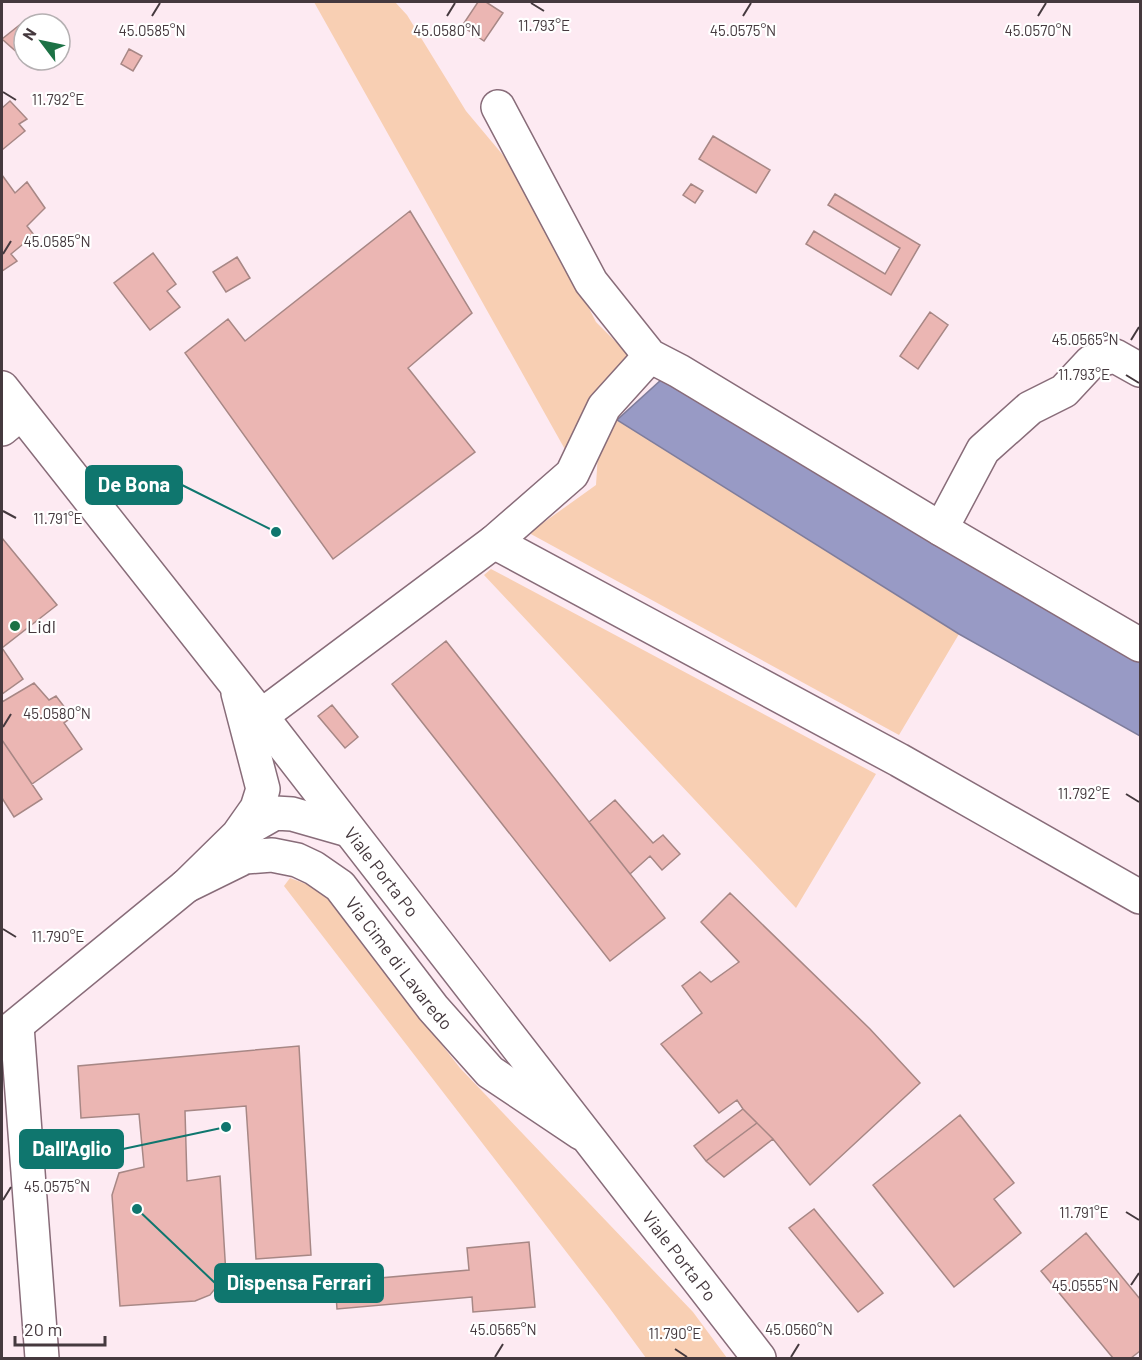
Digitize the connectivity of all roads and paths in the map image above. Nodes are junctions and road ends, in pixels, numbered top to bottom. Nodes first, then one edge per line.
1 (498, 107) dead end
2 (650, 356) junction
3 (1140, 370) edge
4 (8, 410) edge
5 (941, 529) junction
6 (494, 542) junction
7 (1140, 645) edge
8 (236, 684) junction
9 (261, 716) junction
10 (348, 830) junction
11 (238, 835) junction
12 (186, 886) junction
13 (1140, 897) edge
14 (9, 1031) edge
15 (592, 1140) junction
16 (42, 1359) edge
17 (759, 1359) edge

1 - 2 street
2 - 5 street
2 - 6 street
3 - 5 street
4 - 8 street, Viale Porta Po
5 - 7 street
6 - 9 street
6 - 13 street
8 - 9 street, Viale Porta Po
8 - 11 street, Via Cime di Lavaredo
9 - 10 street, Viale Porta Po
10 - 11 street, Via Cime di Lavaredo
10 - 15 street, Viale Porta Po
11 - 12 street, Via Cime di Lavaredo
12 - 14 street, Via Cime di Lavaredo
12 - 15 street, Via Cime di Lavaredo
14 - 16 street
15 - 17 street, Viale Porta Po

